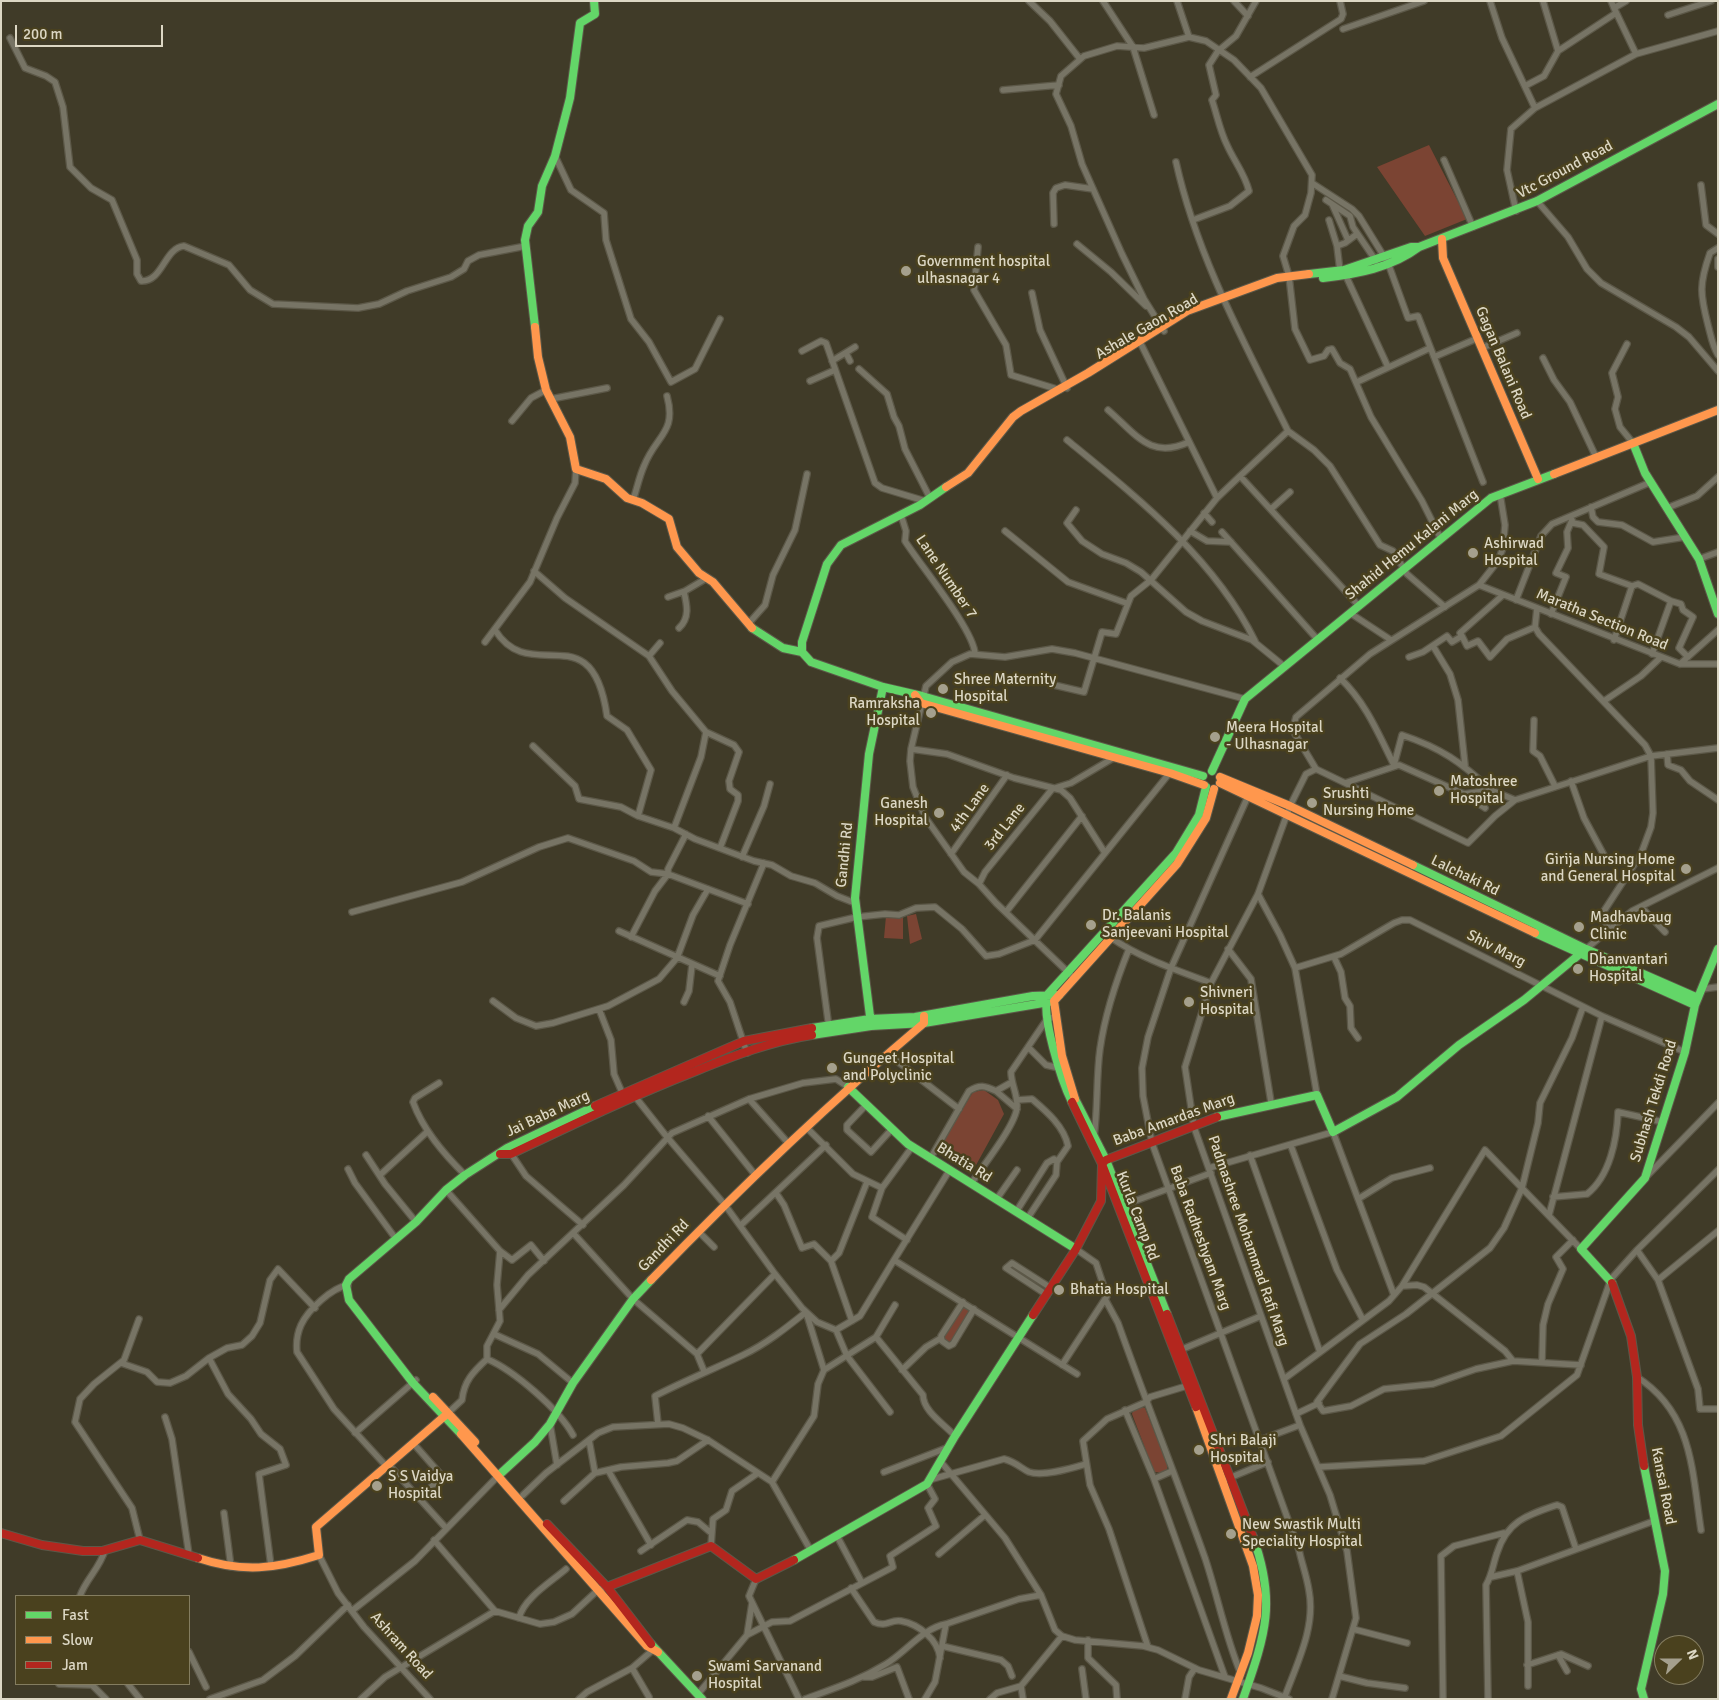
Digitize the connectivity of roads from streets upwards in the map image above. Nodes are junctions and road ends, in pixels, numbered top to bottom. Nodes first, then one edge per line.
1 (594, 1) edge
2 (1029, 1) edge
3 (1103, 1) edge
4 (1177, 1) edge
5 (1234, 1) edge
6 (1256, 1) edge
7 (1340, 1) edge
8 (1424, 1) edge
9 (1490, 1) edge
10 (1543, 1) edge
11 (1610, 1) edge
12 (1626, 1) edge
13 (1711, 1) edge
14 (1615, 11) junction
15 (1668, 15) dead end
16 (1248, 16) junction
17 (1343, 29) dead end
18 (1718, 31) edge
19 (1189, 37) junction
20 (10, 38) dead end
21 (1133, 47) junction
22 (1218, 51) junction
23 (1558, 51) junction
24 (1636, 54) junction
25 (1080, 59) junction
26 (1250, 77) junction
27 (1059, 85) junction
28 (1525, 86) junction
29 (1003, 90) dead end
30 (1718, 104) edge
31 (1536, 108) junction
32 (1154, 115) dead end
33 (555, 156) junction
34 (1444, 160) dead end
35 (1176, 162) dead end
36 (1312, 183) junction
37 (1701, 185) dead end
38 (1093, 189) junction
39 (1537, 201) junction
40 (1516, 211) junction
41 (1193, 220) junction
42 (1329, 220) dead end
43 (1054, 224) dead end
44 (1473, 227) junction
45 (1357, 234) junction
46 (1718, 234) edge
47 (1442, 239) junction
48 (1348, 240) junction
49 (1077, 244) dead end
50 (1429, 244) junction
51 (526, 246) junction
52 (1337, 246) junction
53 (978, 247) dead end
54 (1419, 247) joint
55 (1718, 248) edge
56 (1443, 258) junction
57 (1386, 260) junction
58 (1718, 260) edge
59 (1376, 261) junction
60 (1718, 267) edge
61 (1343, 273) junction
62 (1289, 278) junction
63 (1032, 292) dead end
64 (1222, 299) junction
65 (1153, 313) junction
66 (720, 319) dead end
67 (1162, 328) junction
68 (1517, 333) dead end
69 (1478, 338) junction
70 (1140, 342) junction
71 (1626, 344) dead end
72 (855, 347) dead end
73 (1430, 348) junction
74 (1482, 348) junction
75 (802, 351) dead end
76 (846, 353) junction
77 (1718, 355) edge
78 (1434, 356) junction
79 (1543, 358) dead end
80 (832, 361) junction
81 (850, 361) dead end
82 (1716, 366) edge
83 (1388, 367) junction
84 (859, 369) dead end
85 (835, 370) junction
86 (810, 381) dead end
87 (1357, 382) junction
88 (606, 388) dead end
89 (1064, 389) junction
90 (546, 390) junction
91 (667, 396) dead end
92 (551, 399) junction
93 (1108, 410) dead end
94 (1718, 410) edge
95 (512, 421) dead end
96 (1288, 431) junction
97 (1067, 440) dead end
98 (1189, 442) junction
99 (1633, 443) junction
100 (1596, 457) junction
101 (576, 469) junction
102 (807, 474) dead end
103 (1240, 476) junction
104 (1718, 477) edge
105 (1538, 479) junction
106 (1483, 482) dead end
107 (1650, 482) junction
108 (1290, 492) dead end
109 (1500, 494) junction
110 (1217, 498) junction
111 (633, 500) junction
112 (927, 500) junction
113 (1591, 507) junction
114 (1667, 508) junction
115 (1271, 509) junction
116 (1076, 510) dead end
117 (1204, 513) junction
118 (901, 515) junction
119 (1571, 516) junction
120 (1212, 522) dead end
121 (1573, 522) junction
122 (1004, 531) dead end
123 (1190, 531) junction
124 (1222, 532) dead end
125 (1685, 537) junction
126 (1441, 539) junction
127 (1182, 541) junction
128 (1230, 542) junction
129 (1718, 552) edge
130 (1699, 559) junction
131 (1403, 570) junction
132 (534, 571) junction
133 (706, 578) junction
134 (1151, 580) junction
135 (1479, 585) junction
136 (1632, 586) junction
137 (684, 592) junction
138 (1503, 595) junction
139 (668, 597) dead end
140 (1516, 600) junction
141 (1671, 601) junction
142 (1126, 603) junction
143 (1359, 606) junction
144 (1445, 607) junction
145 (1537, 608) junction
146 (1350, 613) junction
147 (1551, 614) junction
148 (1718, 614) edge
149 (749, 623) junction
150 (1535, 627) junction
151 (679, 628) dead end
152 (495, 630) junction
153 (1718, 630) edge
154 (1462, 636) junction
155 (1318, 640) junction
156 (1391, 640) junction
157 (1614, 640) junction
158 (485, 642) dead end
159 (1256, 642) junction
160 (660, 643) dead end
161 (1433, 646) junction
162 (802, 652) junction
163 (975, 654) junction
164 (1652, 654) junction
165 (648, 656) junction
166 (1408, 656) dead end
167 (1094, 658) junction
168 (1660, 658) junction
169 (1688, 658) junction
170 (1680, 664) junction
171 (1718, 664) edge
172 (1285, 666) junction
173 (1340, 678) junction
174 (1054, 685) dead end
175 (884, 687) junction
176 (919, 698) junction
177 (1245, 699) junction
178 (1604, 701) junction
179 (1534, 720) dead end
180 (706, 732) junction
181 (533, 746) dead end
182 (1718, 748) edge
183 (911, 749) junction
184 (1117, 754) junction
185 (1666, 754) junction
186 (1651, 756) junction
187 (1394, 765) junction
188 (1465, 765) junction
189 (1316, 769) junction
190 (1173, 770) junction
191 (1212, 771) junction
192 (1007, 775) junction
193 (1204, 776) junction
194 (1220, 780) junction
195 (1571, 781) junction
196 (1344, 783) junction
197 (770, 784) dead end
198 (1555, 786) junction
199 (1208, 787) junction
200 (1053, 788) junction
201 (1491, 790) junction
202 (1250, 793) junction
203 (1464, 794) junction
204 (1515, 800) junction
205 (1718, 800) edge
206 (1485, 808) dead end
207 (1289, 810) junction
208 (638, 816) junction
209 (1082, 816) junction
210 (674, 828) junction
211 (686, 834) junction
212 (720, 848) junction
213 (1105, 853) junction
214 (952, 854) junction
215 (742, 857) junction
216 (1606, 859) dead end
217 (764, 863) junction
218 (1718, 868) edge
219 (668, 874) junction
220 (1428, 878) junction
221 (979, 884) junction
222 (708, 889) junction
223 (1258, 894) junction
224 (855, 903) junction
225 (748, 904) junction
226 (1641, 907) junction
227 (352, 912) dead end
228 (1006, 912) junction
229 (857, 917) junction
230 (1609, 930) junction
231 (620, 931) dead end
232 (1665, 932) dead end
233 (1110, 937) junction
234 (631, 938) junction
235 (1034, 940) junction
236 (1129, 949) junction
237 (1228, 949) junction
238 (1586, 949) junction
239 (1718, 949) edge
240 (1578, 954) junction
241 (1334, 957) junction
242 (677, 958) junction
243 (692, 965) junction
244 (1171, 968) junction
245 (1296, 968) junction
246 (1071, 975) junction
247 (720, 976) junction
248 (1211, 983) junction
249 (1540, 986) junction
250 (1718, 987) edge
251 (1702, 989) junction
252 (1051, 998) junction
253 (494, 1001) dead end
254 (684, 1002) dead end
255 (1697, 1002) junction
256 (1583, 1007) junction
257 (599, 1009) junction
258 (1602, 1016) junction
259 (1051, 1018) junction
260 (924, 1019) junction
261 (871, 1022) junction
262 (829, 1029) junction
263 (1358, 1038) dead end
264 (744, 1042) junction
265 (1028, 1047) junction
266 (1685, 1052) junction
267 (747, 1053) junction
268 (888, 1054) junction
269 (1059, 1068) junction
270 (1012, 1082) junction
271 (439, 1083) dead end
272 (848, 1087) junction
273 (996, 1091) junction
274 (628, 1094) junction
275 (1317, 1095) junction
276 (749, 1099) junction
277 (1017, 1100) junction
278 (1271, 1102) junction
279 (1718, 1103) edge
280 (866, 1105) junction
281 (958, 1109) junction
282 (1017, 1109) junction
283 (708, 1116) junction
284 (1663, 1122) junction
285 (1194, 1126) junction
286 (806, 1127) junction
287 (891, 1130) junction
288 (428, 1131) junction
289 (1334, 1132) junction
290 (667, 1137) junction
291 (1094, 1137) junction
292 (1152, 1143) junction
293 (789, 1144) junction
294 (826, 1145) junction
295 (1291, 1146) junction
296 (912, 1147) junction
297 (509, 1151) junction
298 (366, 1155) dead end
299 (1250, 1155) junction
300 (930, 1159) junction
301 (1057, 1162) junction
302 (1104, 1162) junction
303 (1430, 1168) dead end
304 (348, 1169) dead end
305 (1017, 1170) dead end
306 (1210, 1170) junction
307 (1718, 1170) edge
308 (949, 1171) junction
309 (465, 1174) junction
310 (380, 1175) junction
311 (756, 1176) junction
312 (1645, 1178) junction
313 (867, 1182) junction
314 (971, 1184) junction
315 (882, 1188) junction
316 (1169, 1188) junction
317 (1522, 1188) junction
318 (446, 1190) junction
319 (776, 1193) junction
320 (1553, 1198) junction
321 (1358, 1199) junction
322 (996, 1200) junction
323 (1101, 1201) junction
324 (725, 1204) junction
325 (1122, 1207) junction
326 (1016, 1212) junction
327 (1549, 1215) junction
328 (1027, 1219) junction
329 (416, 1222) junction
330 (583, 1225) junction
331 (741, 1225) junction
332 (698, 1231) junction
333 (1718, 1231) edge
334 (574, 1234) junction
335 (396, 1239) junction
336 (907, 1240) junction
337 (1573, 1240) junction
338 (714, 1247) dead end
339 (1076, 1249) junction
340 (1581, 1249) junction
341 (1637, 1250) junction
342 (500, 1251) junction
343 (894, 1260) junction
344 (544, 1261) junction
345 (831, 1261) junction
346 (775, 1274) junction
347 (1037, 1279) junction
348 (1611, 1279) junction
349 (1658, 1280) junction
350 (347, 1285) junction
351 (1033, 1286) junction
352 (1402, 1286) junction
353 (1049, 1292) junction
354 (1430, 1293) junction
355 (1394, 1294) junction
356 (633, 1299) junction
357 (1105, 1299) junction
358 (963, 1302) junction
359 (895, 1305) dead end
360 (315, 1308) junction
361 (974, 1309) junction
362 (499, 1310) junction
363 (806, 1312) junction
364 (1261, 1316) junction
365 (139, 1319) dead end
366 (1363, 1320) junction
367 (852, 1321) junction
368 (836, 1330) junction
369 (1221, 1332) junction
370 (494, 1334) junction
371 (876, 1337) junction
372 (941, 1338) junction
373 (1019, 1339) junction
374 (1178, 1350) junction
375 (1320, 1352) junction
376 (697, 1354) junction
377 (847, 1356) junction
378 (209, 1358) junction
379 (487, 1359) junction
380 (1513, 1360) junction
381 (1542, 1361) junction
382 (121, 1364) junction
383 (1062, 1365) junction
384 (1581, 1365) junction
385 (824, 1370) junction
386 (902, 1370) junction
387 (704, 1371) junction
388 (1077, 1374) dead end
389 (1637, 1377) junction
390 (1284, 1379) junction
391 (415, 1381) junction
392 (573, 1383) junction
393 (1191, 1384) junction
394 (1146, 1402) junction
395 (1318, 1404) junction
396 (1718, 1408) edge
397 (1125, 1410) junction
398 (890, 1412) dead end
399 (557, 1413) junction
400 (1296, 1414) junction
401 (446, 1415) junction
402 (165, 1417) dead end
403 (550, 1424) junction
404 (658, 1424) junction
405 (1300, 1425) junction
406 (355, 1433) junction
407 (573, 1435) dead end
408 (955, 1436) junction
409 (589, 1440) junction
410 (708, 1440) junction
411 (1260, 1440) junction
412 (413, 1443) junction
413 (950, 1447) junction
414 (941, 1462) junction
415 (1268, 1462) junction
416 (1086, 1464) junction
417 (557, 1465) junction
418 (388, 1466) junction
419 (1319, 1467) junction
420 (608, 1470) junction
421 (1172, 1471) junction
422 (758, 1472) junction
423 (884, 1472) dead end
424 (595, 1473) junction
425 (501, 1474) junction
426 (952, 1475) junction
427 (1154, 1479) junction
428 (1226, 1480) junction
429 (772, 1482) junction
430 (928, 1482) junction
431 (523, 1495) junction
432 (419, 1499) junction
433 (564, 1502) dead end
434 (224, 1513) dead end
435 (985, 1515) junction
436 (1654, 1522) junction
437 (446, 1528) junction
438 (1700, 1530) dead end
439 (710, 1532) junction
440 (1, 1533) edge
441 (1504, 1533) junction
442 (837, 1536) junction
443 (140, 1540) junction
444 (434, 1540) junction
445 (651, 1545) junction
446 (711, 1546) junction
447 (1576, 1549) junction
448 (105, 1550) junction
449 (642, 1551) dead end
450 (811, 1551) junction
451 (938, 1554) dead end
452 (189, 1555) junction
453 (319, 1555) junction
454 (271, 1566) junction
455 (231, 1567) junction
456 (566, 1569) dead end
457 (1517, 1571) junction
458 (1491, 1577) junction
459 (756, 1579) junction
460 (862, 1582) junction
461 (603, 1588) junction
462 (851, 1588) junction
463 (80, 1595) edge
464 (1040, 1595) junction
465 (752, 1602) junction
466 (348, 1605) junction
467 (353, 1610) junction
468 (495, 1611) junction
469 (519, 1618) junction
470 (946, 1624) junction
471 (765, 1626) junction
472 (1353, 1629) junction
473 (926, 1632) junction
474 (747, 1635) junction
475 (1062, 1636) junction
476 (1088, 1640) junction
477 (1407, 1643) dead end
478 (942, 1646) junction
479 (1148, 1647) junction
480 (656, 1650) junction
481 (190, 1654) edge
482 (1558, 1655) junction
483 (940, 1660) junction
484 (1528, 1665) junction
485 (1588, 1666) dead end
486 (403, 1667) junction
487 (632, 1668) junction
488 (1195, 1668) junction
489 (1082, 1669) dead end
490 (1567, 1671) dead end
491 (1241, 1674) junction
492 (1012, 1676) dead end
493 (1339, 1676) junction
494 (862, 1677) junction
495 (1225, 1677) junction
496 (1238, 1682) junction
497 (92, 1685) edge
498 (129, 1685) edge
499 (1021, 1686) junction
500 (1248, 1686) junction
501 (1528, 1686) dead end
502 (206, 1687) dead end
503 (1405, 1688) dead end
504 (700, 1696) edge
505 (649, 1697) dead end
506 (1286, 1698) edge
507 (106, 1699) edge
508 (140, 1699) edge
509 (210, 1699) edge
510 (361, 1699) edge
511 (430, 1699) edge
512 (579, 1699) edge
513 (799, 1699) edge
514 (805, 1699) edge
515 (910, 1699) edge
516 (925, 1699) edge
517 (990, 1699) edge
518 (1023, 1699) edge
519 (1086, 1699) edge
520 (1117, 1699) edge
521 (1185, 1699) edge
522 (1231, 1699) edge
523 (1243, 1699) edge
524 (1332, 1699) edge
525 (1443, 1699) edge
526 (1488, 1699) edge
527 (1644, 1699) edge

1 - 33 street
2 - 25 street
3 - 21 street
4 - 19 street
5 - 16 street
6 - 16 street
7 - 26 street
8 - 17 street
9 - 28 street
10 - 23 street
11 - 14 street
12 - 14 street
13 - 15 street
14 - 23 street
14 - 24 street
16 - 22 street
18 - 24 street
19 - 21 street
19 - 22 street
20 - 51 street
21 - 25 street
21 - 32 street
22 - 26 street
22 - 41 street
23 - 28 street
24 - 31 street
25 - 27 street
26 - 36 street
27 - 29 street
27 - 38 street
28 - 31 street
30 - 39 street, Vtc Ground Road
31 - 40 street
33 - 51 street
33 - 66 street
34 - 44 street
35 - 41 street
36 - 57 street
36 - 62 street
37 - 46 street
38 - 43 street
38 - 65 street
39 - 40 street, Vtc Ground Road
39 - 82 street
40 - 44 street, Vtc Ground Road
41 - 64 street
42 - 52 street
44 - 47 street, Vtc Ground Road
45 - 48 street
45 - 48 street
45 - 59 street
47 - 50 street, Vtc Ground Road
47 - 56 street, Gagan Balani Road
48 - 52 street
49 - 65 street
50 - 54 street, Vtc Ground Road
50 - 56 street, Gagan Balani Road
51 - 90 street
52 - 61 street
53 - 89 street
54 - 57 street, Ashale Gaon Road
55 - 77 street
56 - 69 street, Gagan Balani Road
57 - 59 street, Ashale Gaon Road
57 - 61 street, Ashale Gaon Road
57 - 73 street
58 - 60 street
59 - 61 street, Ashale Gaon Road
61 - 62 street, Ashale Gaon Road
61 - 83 street
62 - 64 street, Ashale Gaon Road
62 - 87 street
63 - 89 street
64 - 67 street, Ashale Gaon Road
64 - 96 street
65 - 67 street
67 - 70 street, Ashale Gaon Road
68 - 74 street
69 - 74 street, Gagan Balani Road
69 - 78 street
70 - 89 street, Ashale Gaon Road
70 - 98 street
71 - 99 street
72 - 76 street
73 - 78 street
73 - 83 street
74 - 105 street, Gagan Balani Road
75 - 80 street
76 - 80 street
76 - 81 street
78 - 106 street
79 - 100 street
80 - 85 street
83 - 87 street
84 - 112 street
85 - 86 street
85 - 112 street
87 - 126 street
88 - 92 street
89 - 112 street, Ashale Gaon Road
90 - 92 street
90 - 95 street
91 - 111 street
92 - 101 street
93 - 98 street
94 - 99 street, Shahid Hemu Kalani Marg
96 - 103 street
96 - 131 street
97 - 127 street
98 - 110 street
99 - 100 street, Shahid Hemu Kalani Marg
99 - 107 street
100 - 105 street, Shahid Hemu Kalani Marg
101 - 111 street
101 - 132 street
102 - 149 street
103 - 110 street
103 - 115 street
104 - 114 street
105 - 109 street, Shahid Hemu Kalani Marg
107 - 113 street
107 - 114 street
108 - 115 street
109 - 126 street, Shahid Hemu Kalani Marg
109 - 135 street
110 - 117 street
111 - 133 street
112 - 118 street, Ashale Gaon Road
113 - 119 street
113 - 125 street
114 - 125 street
115 - 143 street
116 - 134 street
117 - 120 street
117 - 123 street
118 - 162 street, Ashale Gaon Road
118 - 163 street, Lane Number 7
119 - 121 street
119 - 140 street
121 - 136 street
121 - 147 street
122 - 142 street
123 - 127 street
123 - 128 street
124 - 128 street
125 - 130 street
126 - 131 street, Shahid Hemu Kalani Marg
127 - 134 street
127 - 159 street
128 - 155 street
129 - 130 street
130 - 148 street
131 - 143 street, Shahid Hemu Kalani Marg
131 - 144 street
132 - 152 street
132 - 165 street
133 - 137 street
133 - 149 street
134 - 142 street
134 - 159 street
135 - 138 street, Maratha Section Road
135 - 144 street
136 - 141 street
136 - 157 street
137 - 139 street
137 - 151 street
138 - 140 street, Maratha Section Road
138 - 154 street
140 - 145 street, Maratha Section Road
141 - 164 street
141 - 169 street
142 - 167 street
143 - 146 street, Shahid Hemu Kalani Marg
144 - 156 street
145 - 147 street, Maratha Section Road
145 - 150 street
146 - 155 street, Shahid Hemu Kalani Marg
146 - 156 street
147 - 157 street, Maratha Section Road
149 - 162 street
150 - 154 street
150 - 178 street
152 - 158 street
152 - 208 street
153 - 169 street
154 - 161 street
155 - 172 street, Shahid Hemu Kalani Marg
156 - 173 street
157 - 164 street, Maratha Section Road
159 - 172 street
160 - 165 street
161 - 166 street
161 - 188 street
162 - 175 street
163 - 167 street
163 - 176 street
164 - 168 street, Maratha Section Road
165 - 180 street
167 - 174 street
167 - 177 street
168 - 170 street, Maratha Section Road
168 - 178 street
169 - 170 street
170 - 171 street, Maratha Section Road
172 - 177 street, Shahid Hemu Kalani Marg
173 - 187 street
173 - 189 street
175 - 176 street
175 - 224 street, Gandhi Rd
176 - 183 street
176 - 184 street
177 - 191 street, Shahid Hemu Kalani Marg
178 - 186 street
179 - 198 street
180 - 210 street
180 - 212 street
181 - 208 street
182 - 185 street
183 - 192 street
183 - 214 street
184 - 190 street
184 - 200 street
185 - 186 street
185 - 205 street
186 - 195 street
186 - 230 street
187 - 188 street
187 - 196 street
187 - 203 street
188 - 201 street
189 - 196 street
189 - 207 street, Padmashree Mohammad Rafi Marg
190 - 193 street
190 - 199 street
190 - 213 street
191 - 193 street
191 - 194 street, Lalchaki Rd
192 - 200 street
192 - 214 street, 4th Lane
193 - 199 street
194 - 199 street
194 - 202 street, Lalchaki Rd
195 - 198 street
195 - 216 street
196 - 204 street
197 - 215 street
198 - 204 street
199 - 233 street
199 - 246 street
200 - 209 street
200 - 221 street, 3rd Lane
201 - 203 street
201 - 204 street
202 - 207 street, Lalchaki Rd
202 - 244 street, Baba Radheshyam Marg
203 - 206 street
207 - 220 street, Lalchaki Rd
207 - 223 street, Padmashree Mohammad Rafi Marg
208 - 210 street
209 - 213 street
209 - 228 street
210 - 211 street
211 - 212 street
211 - 219 street
212 - 215 street
213 - 235 street
214 - 221 street
215 - 217 street
217 - 224 street
217 - 225 street
218 - 226 street
219 - 222 street
219 - 227 street
219 - 234 street
220 - 238 street, Lalchaki Rd
220 - 240 street, Lalchaki Rd
221 - 228 street
222 - 225 street
222 - 242 street
223 - 237 street, Padmashree Mohammad Rafi Marg
223 - 245 street
224 - 229 street, Gandhi Rd
225 - 247 street
226 - 230 street
226 - 232 street
228 - 235 street
229 - 235 street
229 - 261 street, Gandhi Rd
229 - 262 street
230 - 238 street
231 - 234 street
233 - 236 street
233 - 246 street
234 - 242 street
235 - 246 street
236 - 244 street
236 - 291 street
237 - 248 street, Padmashree Mohammad Rafi Marg
237 - 278 street
238 - 240 street
238 - 255 street, Lalchaki Rd
239 - 251 street, Subhash Tekdi Road
240 - 249 street
240 - 255 street, Lalchaki Rd
241 - 245 street, Shiv Marg
241 - 249 street, Shiv Marg
241 - 263 street
242 - 243 street
242 - 257 street
243 - 247 street
243 - 254 street
244 - 248 street
244 - 292 street, Baba Radheshyam Marg
245 - 275 street
246 - 252 street
247 - 264 street
248 - 285 street, Padmashree Mohammad Rafi Marg
249 - 256 street, Shiv Marg
249 - 289 street
250 - 251 street
251 - 255 street, Subhash Tekdi Road
252 - 259 street, Kurla Camp Rd
252 - 260 street, Jai Baba Marg
253 - 257 street
255 - 266 street, Subhash Tekdi Road
256 - 258 street, Shiv Marg
256 - 317 street
257 - 274 street
258 - 266 street, Shiv Marg
258 - 320 street
259 - 265 street
259 - 269 street, Kurla Camp Rd
259 - 291 street, Kurla Camp Rd
260 - 261 street, Jai Baba Marg
260 - 268 street, Gandhi Rd
261 - 262 street, Jai Baba Marg
262 - 264 street, Jai Baba Marg
262 - 267 street, Jai Baba Marg
264 - 267 street
264 - 274 street, Jai Baba Marg
265 - 269 street
265 - 270 street
266 - 284 street, Subhash Tekdi Road
267 - 274 street, Jai Baba Marg
268 - 272 street, Gandhi Rd
268 - 281 street
269 - 302 street, Kurla Camp Rd
270 - 273 street
270 - 277 street
271 - 288 street
272 - 276 street
272 - 280 street, Bhatia Rd
272 - 286 street, Gandhi Rd
273 - 281 street
273 - 282 street
274 - 290 street
274 - 297 street, Jai Baba Marg
275 - 278 street, Baba Amardas Marg
275 - 289 street
276 - 283 street
276 - 293 street
277 - 282 street
277 - 301 street
278 - 285 street, Baba Amardas Marg
279 - 312 street
280 - 287 street, Bhatia Rd
280 - 287 street
281 - 300 street
282 - 314 street
283 - 290 street
283 - 311 street
284 - 312 street, Subhash Tekdi Road
284 - 320 street
285 - 292 street, Baba Amardas Marg
285 - 306 street, Padmashree Mohammad Rafi Marg
286 - 293 street, Gandhi Rd
286 - 294 street
287 - 296 street, Bhatia Rd
288 - 309 street
288 - 310 street
289 - 295 street
289 - 321 street
290 - 324 street
290 - 330 street
291 - 302 street, Kurla Camp Rd
292 - 302 street, Baba Amardas Marg
292 - 316 street, Baba Radheshyam Marg
293 - 311 street, Gandhi Rd
294 - 313 street
294 - 319 street
295 - 299 street
295 - 366 street
296 - 300 street, Bhatia Rd
296 - 315 street
297 - 309 street, Jai Baba Marg
297 - 330 street
298 - 310 street
299 - 306 street
299 - 375 street
300 - 308 street, Bhatia Rd
301 - 326 street
301 - 328 street
302 - 323 street
302 - 325 street, Kurla Camp Rd
303 - 321 street
304 - 335 street
305 - 322 street
306 - 316 street
306 - 364 street, Padmashree Mohammad Rafi Marg
307 - 341 street
308 - 314 street, Bhatia Rd
308 - 336 street
309 - 318 street, Jai Baba Marg
310 - 329 street
311 - 324 street, Gandhi Rd
312 - 340 street, Subhash Tekdi Road
313 - 315 street
313 - 345 street
314 - 322 street, Bhatia Rd
315 - 336 street
316 - 325 street
316 - 369 street, Baba Radheshyam Marg
317 - 327 street
317 - 352 street
317 - 354 street
318 - 329 street, Jai Baba Marg
318 - 342 street
319 - 331 street
319 - 345 street
320 - 327 street
321 - 355 street
322 - 326 street, Bhatia Rd
323 - 325 street
323 - 339 street
324 - 331 street
324 - 332 street, Gandhi Rd
325 - 374 street, Kurla Camp Rd
326 - 328 street, Bhatia Rd
327 - 337 street
328 - 339 street, Bhatia Rd
329 - 335 street, Jai Baba Marg
330 - 334 street
331 - 346 street
332 - 338 street
332 - 356 street, Gandhi Rd
333 - 349 street
334 - 344 street
334 - 356 street
335 - 350 street, Jai Baba Marg
336 - 343 street
337 - 340 street
337 - 381 street
339 - 353 street
339 - 357 street
340 - 348 street
341 - 348 street
341 - 349 street
342 - 344 street
342 - 362 street
343 - 358 street
343 - 367 street
344 - 362 street
345 - 367 street
346 - 363 street
346 - 376 street
347 - 351 street
347 - 351 street
347 - 353 street
348 - 384 street
348 - 389 street, Kansai Road
349 - 396 street
350 - 360 street
350 - 391 street
351 - 353 street
352 - 354 street
352 - 355 street
353 - 373 street
354 - 380 street
354 - 395 street
355 - 366 street
356 - 376 street
356 - 392 street, Gandhi Rd
357 - 383 street
357 - 394 street
358 - 361 street
358 - 372 street
359 - 371 street
360 - 378 street
360 - 406 street
361 - 372 street
361 - 373 street
362 - 370 street
363 - 368 street
363 - 385 street
363 - 387 street
364 - 369 street
364 - 390 street, Padmashree Mohammad Rafi Marg
365 - 382 street
366 - 375 street
367 - 368 street
368 - 377 street
369 - 374 street
369 - 411 street, Baba Radheshyam Marg
370 - 379 street
370 - 392 street
371 - 377 street
371 - 386 street
372 - 386 street
373 - 383 street
373 - 408 street
374 - 393 street, Kurla Camp Rd
375 - 390 street
376 - 387 street
377 - 385 street
377 - 398 street
378 - 382 street
378 - 454 street
379 - 399 street
379 - 401 street
380 - 381 street
380 - 395 street
381 - 384 street
382 - 443 street
383 - 388 street
384 - 419 street
385 - 429 street
386 - 408 street
387 - 404 street
389 - 436 street, Kansai Road
389 - 438 street
390 - 400 street, Padmashree Mohammad Rafi Marg
391 - 401 street
391 - 406 street
392 - 399 street, Gandhi Rd
393 - 394 street
393 - 428 street, Kurla Camp Rd
394 - 397 street
394 - 421 street
395 - 400 street
397 - 416 street
397 - 427 street
399 - 403 street, Gandhi Rd
399 - 407 street
400 - 405 street, Padmashree Mohammad Rafi Marg
401 - 412 street
401 - 425 street
402 - 452 street
403 - 417 street
403 - 425 street, Gandhi Rd
404 - 409 street
404 - 410 street
405 - 411 street
405 - 419 street, Padmashree Mohammad Rafi Marg
406 - 418 street
408 - 413 street
409 - 417 street
409 - 424 street
410 - 420 street
410 - 422 street
411 - 415 street, Baba Radheshyam Marg
412 - 418 street
412 - 432 street
413 - 414 street
413 - 423 street
414 - 426 street
414 - 430 street
415 - 428 street
415 - 506 street, Baba Radheshyam Marg
416 - 426 street
416 - 479 street
417 - 431 street
418 - 432 street
418 - 453 street
419 - 472 street, Padmashree Mohammad Rafi Marg
420 - 424 street
420 - 445 street
421 - 427 street
421 - 491 street
422 - 429 street
422 - 439 street
424 - 433 street
425 - 431 street
425 - 437 street
425 - 461 street
426 - 430 street
426 - 435 street
427 - 495 street
428 - 491 street, Kurla Camp Rd
428 - 500 street, Kurla Camp Rd
429 - 450 street
430 - 442 street
430 - 460 street
431 - 461 street
432 - 437 street
434 - 455 street
435 - 451 street
435 - 464 street
436 - 447 street
436 - 527 street, Kansai Road
437 - 444 street
439 - 445 street
439 - 446 street
440 - 448 street
441 - 447 street
441 - 458 street
441 - 525 street
442 - 450 street
442 - 460 street
443 - 448 street
443 - 452 street
444 - 467 street
444 - 468 street
445 - 449 street
446 - 459 street
446 - 461 street
447 - 457 street
448 - 463 street
450 - 459 street
452 - 455 street
453 - 454 street
453 - 466 street, Ashram Road
454 - 455 street
456 - 469 street
457 - 458 street
457 - 484 street
458 - 526 street
459 - 465 street
460 - 462 street
461 - 469 street
461 - 480 street
462 - 471 street
462 - 473 street
464 - 470 street
464 - 475 street
465 - 471 street
465 - 474 street
466 - 467 street, Ashram Road
466 - 509 street
467 - 486 street, Ashram Road
468 - 469 street
468 - 486 street
470 - 473 street
470 - 478 street
471 - 474 street
471 - 513 street
472 - 477 street
472 - 493 street, Padmashree Mohammad Rafi Marg
473 - 483 street
473 - 494 street
474 - 504 street
475 - 476 street
475 - 499 street
476 - 479 street
476 - 520 street
478 - 483 street
478 - 492 street
479 - 488 street
480 - 487 street
480 - 504 street
481 - 502 street
482 - 484 street
482 - 485 street
482 - 490 street
483 - 516 street
484 - 501 street
486 - 510 street
486 - 511 street, Ashram Road
487 - 505 street
487 - 512 street
488 - 495 street
488 - 521 street
489 - 519 street
491 - 496 street, Kurla Camp Rd
493 - 503 street
493 - 524 street, Padmashree Mohammad Rafi Marg
494 - 514 street
494 - 515 street
495 - 496 street
496 - 500 street
496 - 522 street, Kurla Camp Rd
497 - 507 street
498 - 508 street
499 - 517 street
499 - 518 street
500 - 506 street
500 - 523 street, Kurla Camp Rd

